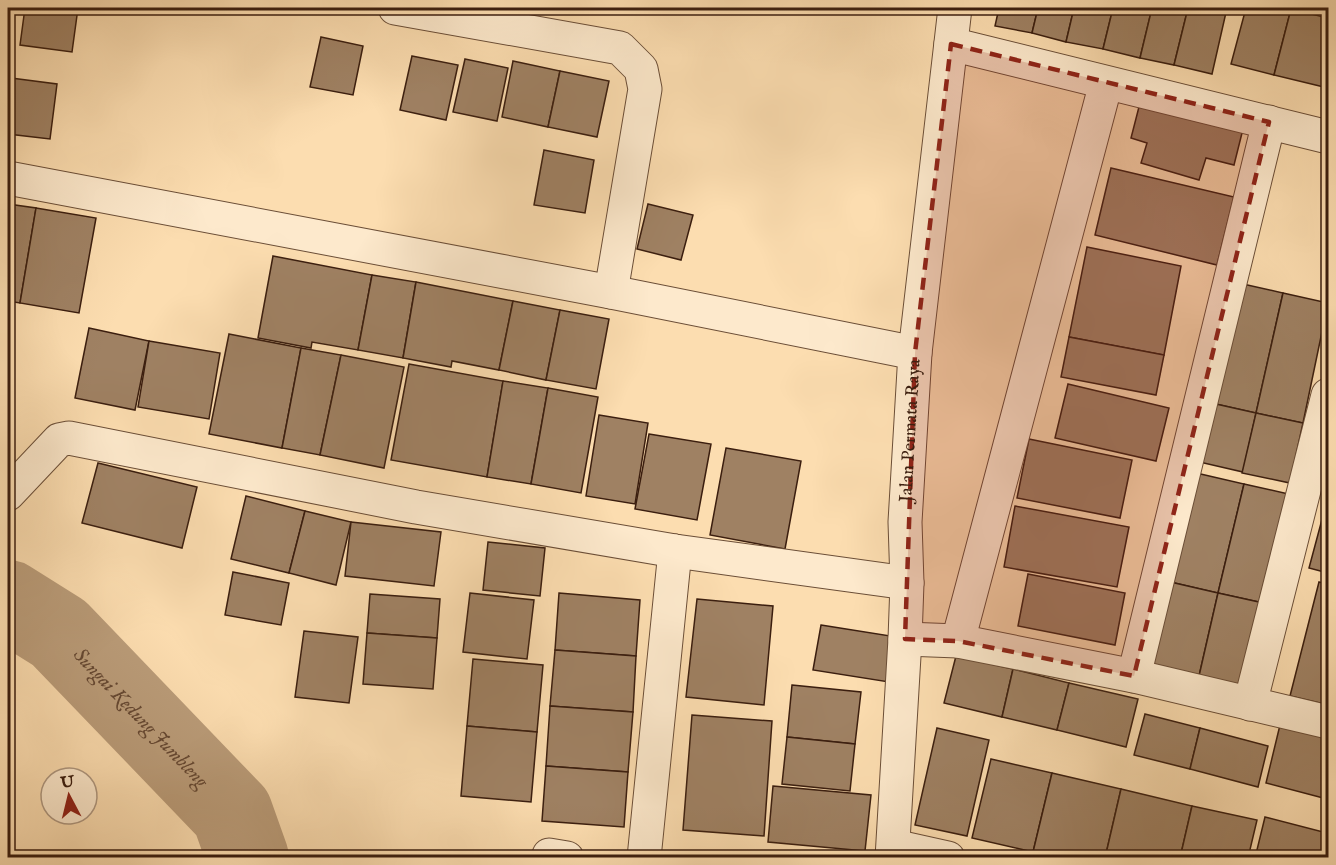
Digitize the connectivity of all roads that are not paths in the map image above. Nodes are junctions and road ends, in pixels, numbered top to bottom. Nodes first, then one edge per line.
1 (395, 8) edge
2 (955, 8) edge
3 (951, 44) junction
4 (1106, 83) junction
5 (1269, 122) junction
6 (1329, 136) edge
7 (8, 178) edge
8 (611, 292) junction
9 (915, 353) junction
10 (1329, 395) edge
11 (8, 494) edge
12 (675, 552) junction
13 (907, 583) junction
14 (905, 639) junction
15 (958, 641) junction
16 (1134, 676) junction
17 (1250, 704) junction
18 (1329, 722) edge
19 (893, 852) edge
20 (644, 858) edge
21 (948, 858) edge

1 - 8 street
2 - 3 street, Jalan Permata Raya
3 - 4 street
3 - 9 street, Jalan Permata Raya
4 - 5 street
4 - 15 street
5 - 6 street
5 - 16 street
7 - 8 street
8 - 9 street
9 - 13 street, Jalan Permata Raya
10 - 17 street
11 - 12 street
12 - 13 street
12 - 20 street
13 - 14 street, Jalan Permata Raya
14 - 15 street
14 - 19 street, Jalan Permata Raya
15 - 16 street
16 - 17 street
17 - 18 street
19 - 21 street

